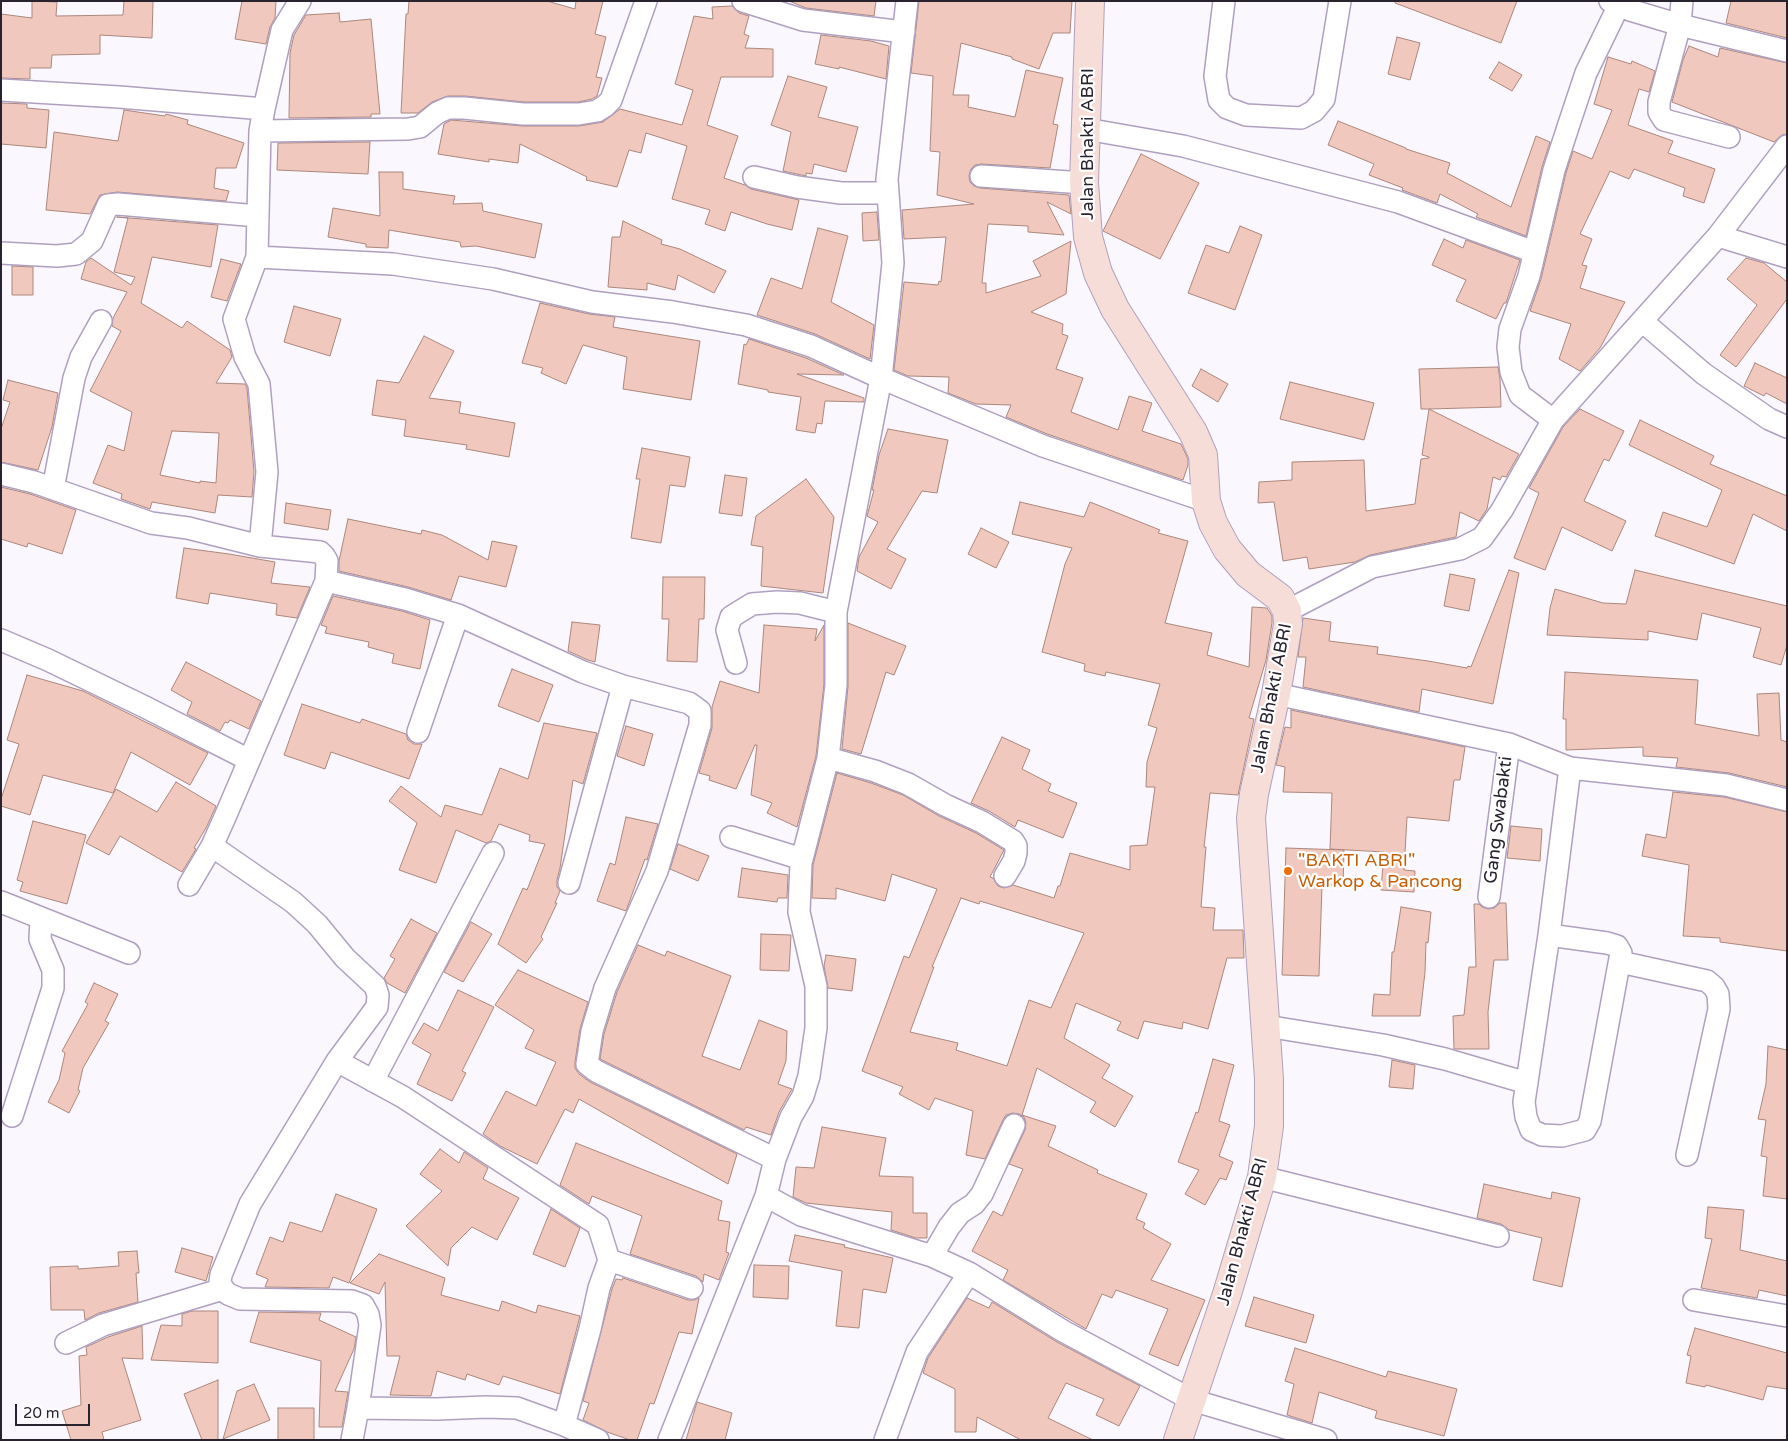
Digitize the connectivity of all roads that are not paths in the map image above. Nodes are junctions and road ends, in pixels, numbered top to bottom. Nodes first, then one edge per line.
1 (300, 1) edge
2 (646, 1) edge
3 (743, 1) edge
4 (908, 1) edge
5 (1090, 1) edge
6 (1224, 1) edge
7 (1340, 1) edge
8 (1682, 1) edge
9 (1614, 3) edge
10 (1680, 25) junction
11 (904, 32) junction
12 (1787, 51) edge
13 (1, 90) edge
14 (264, 109) junction
15 (1086, 129) junction
16 (260, 131) junction
17 (1729, 137) dead end
18 (1787, 146) edge
19 (981, 176) dead end
20 (754, 177) dead end
21 (1084, 183) junction
22 (888, 193) junction
23 (258, 216) junction
24 (1718, 236) junction
25 (1534, 252) junction
26 (1, 253) edge
27 (257, 257) junction
28 (1787, 257) edge
29 (1642, 320) junction
30 (101, 321) dead end
31 (881, 378) junction
32 (1553, 420) junction
33 (1787, 427) edge
34 (1, 474) edge
35 (53, 489) junction
36 (1206, 501) junction
37 (260, 546) junction
38 (326, 581) junction
39 (1287, 611) junction
40 (836, 612) junction
41 (458, 615) junction
42 (1, 640) edge
43 (736, 663) dead end
44 (623, 686) junction
45 (1276, 694) junction
46 (418, 732) dead end
47 (1509, 744) junction
48 (828, 758) junction
49 (249, 760) junction
50 (1570, 768) junction
51 (1787, 800) edge
52 (731, 836) dead end
53 (212, 846) junction
54 (493, 853) dead end
55 (802, 859) junction
56 (1005, 876) dead end
57 (569, 883) dead end
58 (189, 885) dead end
59 (1489, 897) dead end
60 (1, 902) edge
61 (40, 918) junction
62 (1549, 934) junction
63 (129, 954) dead end
64 (1620, 962) junction
65 (1266, 1026) junction
66 (337, 1060) junction
67 (373, 1081) junction
68 (1527, 1083) junction
69 (12, 1116) dead end
70 (1014, 1125) dead end
71 (1687, 1155) dead end
72 (776, 1159) junction
73 (1262, 1177) junction
74 (766, 1196) junction
75 (1498, 1236) dead end
76 (932, 1256) junction
77 (609, 1260) junction
78 (969, 1273) junction
79 (692, 1288) dead end
80 (223, 1290) junction
81 (1694, 1300) dead end
82 (1787, 1316) edge
83 (66, 1343) dead end
84 (1192, 1400) junction
85 (358, 1408) junction
86 (564, 1425) junction
87 (594, 1439) edge
88 (352, 1440) edge
89 (668, 1440) edge
90 (885, 1440) edge
91 (1178, 1440) edge
92 (1326, 1440) edge

1 - 14 street
2 - 16 street
3 - 11 street
4 - 11 street
5 - 15 street, Jalan Bhakti ABRI
6 - 7 street
8 - 10 street
9 - 10 street
9 - 25 street
10 - 12 street
10 - 17 street
11 - 22 street
13 - 14 street
14 - 16 street
15 - 21 street, Jalan Bhakti ABRI
15 - 25 street
16 - 23 street
18 - 24 street
19 - 21 street
20 - 22 street
21 - 36 street, Jalan Bhakti ABRI
22 - 31 street
23 - 26 street
23 - 27 street
24 - 28 street
24 - 29 street
25 - 32 street
27 - 31 street
27 - 37 street
29 - 32 street
29 - 33 street
30 - 35 street
31 - 36 street
31 - 40 street
32 - 39 street
34 - 35 street
35 - 37 street
36 - 39 street, Jalan Bhakti ABRI
37 - 38 street
38 - 41 street
38 - 49 street
39 - 45 street, Jalan Bhakti ABRI
40 - 43 street
40 - 48 street
41 - 44 street
41 - 46 street
42 - 49 street
44 - 57 street
44 - 72 street
45 - 47 street
45 - 65 street, Jalan Bhakti ABRI
47 - 50 street
47 - 59 street, Gang Swabakti
48 - 55 street
48 - 56 street
49 - 53 street
50 - 51 street
50 - 62 street
52 - 55 street
53 - 58 street
53 - 66 street
54 - 67 street
55 - 72 street
60 - 61 street
61 - 63 street
61 - 69 street
62 - 64 street
62 - 68 street
64 - 68 street
64 - 71 street
65 - 68 street
65 - 73 street, Jalan Bhakti ABRI
66 - 67 street
66 - 80 street
67 - 77 street
70 - 76 street
72 - 74 street
73 - 75 street
73 - 84 street, Jalan Bhakti ABRI
74 - 76 street
74 - 89 street
76 - 78 street
77 - 79 street
77 - 86 street
78 - 84 street
78 - 90 street
80 - 83 street
80 - 85 street
81 - 82 street
84 - 91 street, Jalan Bhakti ABRI
84 - 92 street
85 - 86 street
85 - 88 street
86 - 87 street

